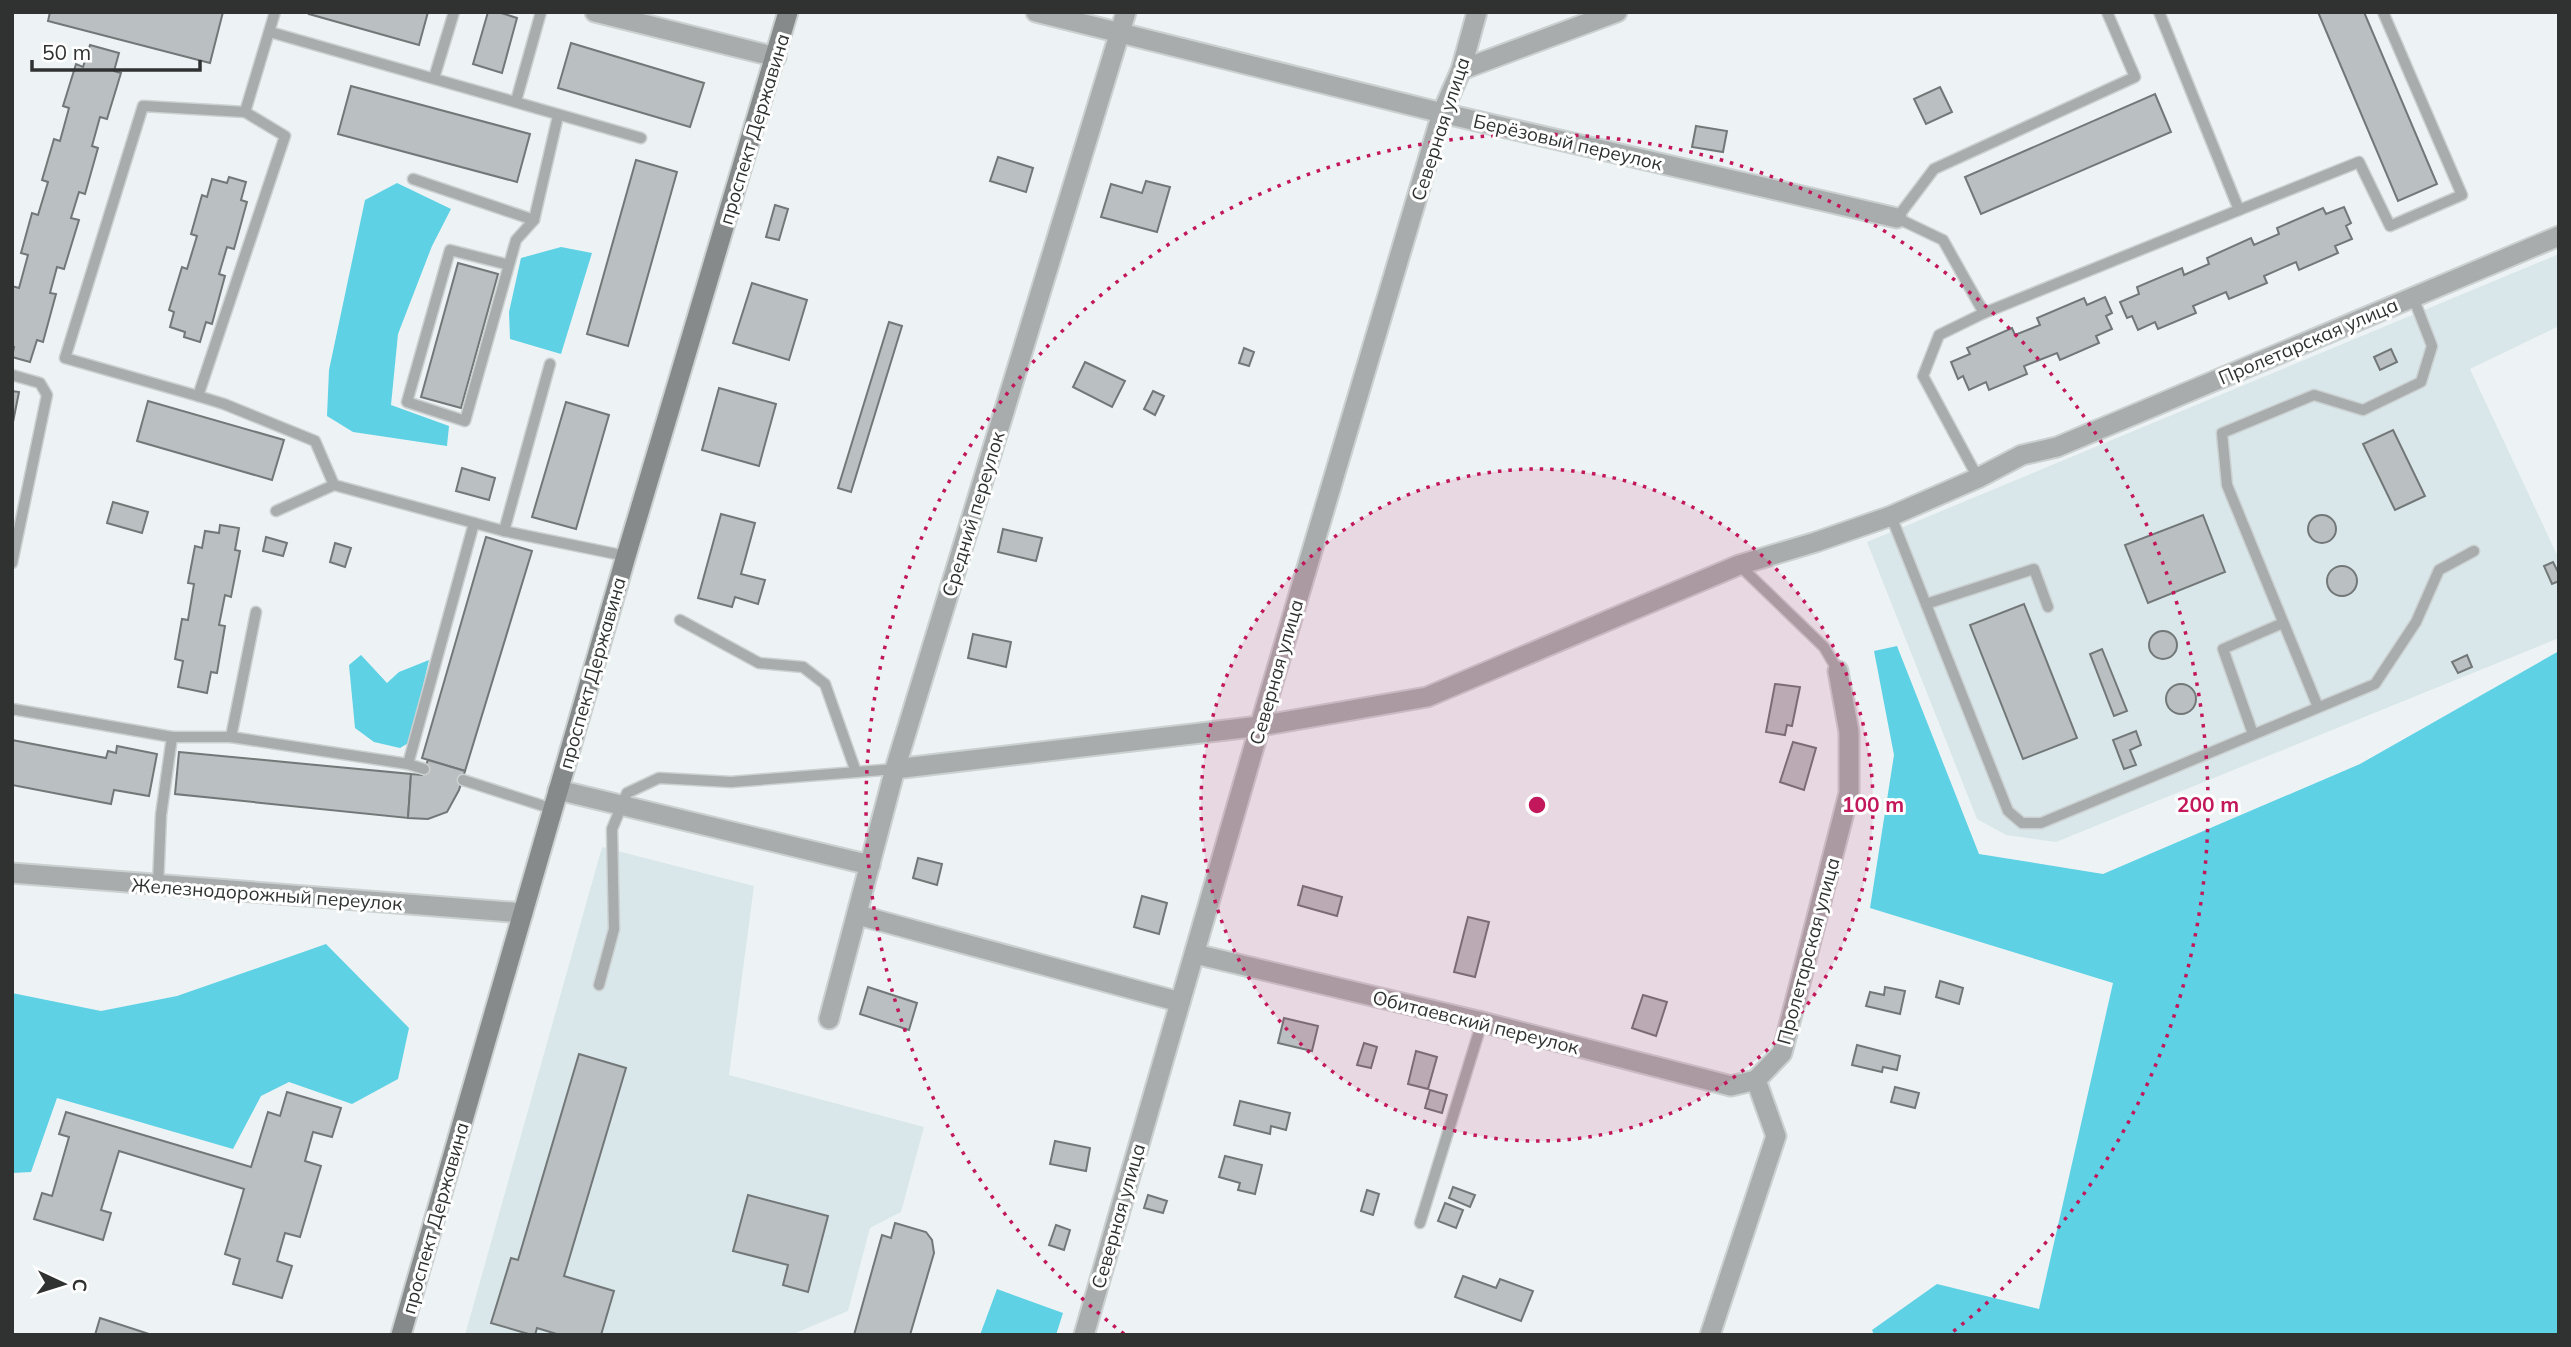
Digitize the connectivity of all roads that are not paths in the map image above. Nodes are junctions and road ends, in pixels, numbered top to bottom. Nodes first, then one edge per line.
1 (275, 12) edge
2 (454, 12) edge
3 (541, 12) edge
4 (595, 12) edge
5 (788, 12) edge
6 (1036, 12) edge
7 (1126, 12) edge
8 (1477, 12) edge
9 (1618, 12) edge
10 (2107, 12) edge
11 (2159, 12) edge
12 (2383, 12) edge
13 (270, 32) junction
14 (1120, 35) junction
15 (776, 57) junction
16 (1461, 70) junction
17 (434, 78) junction
18 (516, 101) junction
19 (245, 111) junction
20 (1442, 113) junction
21 (558, 116) junction
22 (641, 138) dead end
23 (413, 179) dead end
24 (2239, 209) junction
25 (1897, 218) junction
26 (534, 220) junction
27 (2559, 236) edge
28 (509, 265) junction
29 (2413, 297) junction
30 (1984, 313) junction
31 (550, 364) dead end
32 (12, 375) edge
33 (198, 396) junction
34 (1978, 478) junction
35 (334, 485) junction
36 (276, 510) dead end
37 (1891, 516) junction
38 (474, 523) junction
39 (504, 531) junction
40 (2474, 551) dead end
41 (626, 556) junction
42 (12, 563) edge
43 (1739, 565) junction
44 (1926, 604) junction
45 (2048, 607) dead end
46 (256, 612) dead end
47 (680, 620) dead end
48 (2283, 622) junction
49 (1838, 671) joint
50 (2318, 707) junction
51 (12, 709) edge
52 (1260, 726) junction
53 (2253, 734) junction
54 (172, 737) junction
55 (231, 737) junction
56 (408, 764) junction
57 (424, 769) dead end
58 (895, 769) junction
59 (856, 772) junction
60 (463, 780) dead end
61 (555, 800) junction
62 (620, 806) junction
63 (870, 865) junction
64 (12, 873) edge
65 (158, 886) junction
66 (523, 913) junction
67 (858, 915) junction
68 (1195, 954) junction
69 (599, 985) dead end
70 (1180, 1002) junction
71 (829, 1019) dead end
72 (1482, 1022) junction
73 (1756, 1080) junction
74 (1420, 1223) dead end
75 (401, 1335) edge
76 (1084, 1335) edge
77 (1710, 1335) edge

1 - 13 lane
2 - 17 lane
3 - 18 lane
4 - 15 street
5 - 15 main road, проспект Державина
6 - 14 street, Берёзовый переулок
7 - 14 street, Средний переулок
8 - 16 street, Северная улица
9 - 16 street
10 - 25 lane
11 - 24 lane
12 - 24 lane
13 - 17 lane
13 - 19 lane
14 - 20 street, Берёзовый переулок
14 - 58 street, Средний переулок
15 - 41 main road, проспект Державина
16 - 20 street, Северная улица
17 - 18 lane
18 - 21 lane
19 - 33 lane
19 - 33 lane
20 - 25 street, Берёзовый переулок
20 - 52 street, Северная улица
21 - 22 lane
21 - 26 lane
23 - 26 lane
24 - 30 lane
25 - 30 lane
26 - 28 lane
27 - 29 street, Пролетарская улица
28 - 28 lane
29 - 34 street, Пролетарская улица
29 - 48 lane
30 - 34 lane
31 - 39 lane
32 - 42 lane
33 - 35 lane
34 - 37 street, Пролетарская улица
35 - 36 lane
35 - 38 lane
37 - 43 street, Пролетарская улица
37 - 44 lane
38 - 39 lane
38 - 56 lane
39 - 41 lane
40 - 50 lane
41 - 61 main road, проспект Державина
43 - 49 lane
43 - 52 street, Пролетарская улица
44 - 45 lane
44 - 53 lane
46 - 55 lane
47 - 59 lane
48 - 50 lane
48 - 53 lane
49 - 73 street, Пролетарская улица
50 - 53 lane
51 - 54 lane
52 - 58 street, Пролетарская улица
52 - 68 street, Северная улица
54 - 55 lane
54 - 65 lane
55 - 56 lane
56 - 57 lane
58 - 59 lane
58 - 63 street, Средний переулок
59 - 62 lane
60 - 61 lane
61 - 62 street
61 - 66 main road, проспект Державина
62 - 63 street
62 - 69 lane
63 - 67 street, Средний переулок
64 - 65 street, Железнодорожный переулок
65 - 66 street, Железнодорожный переулок
66 - 75 main road, проспект Державина
67 - 70 street
67 - 71 street, Средний переулок
68 - 70 street, Северная улица
68 - 72 street, Обитаевский переулок
70 - 76 street, Северная улица
72 - 73 street, Обитаевский переулок
72 - 74 lane
73 - 77 street

